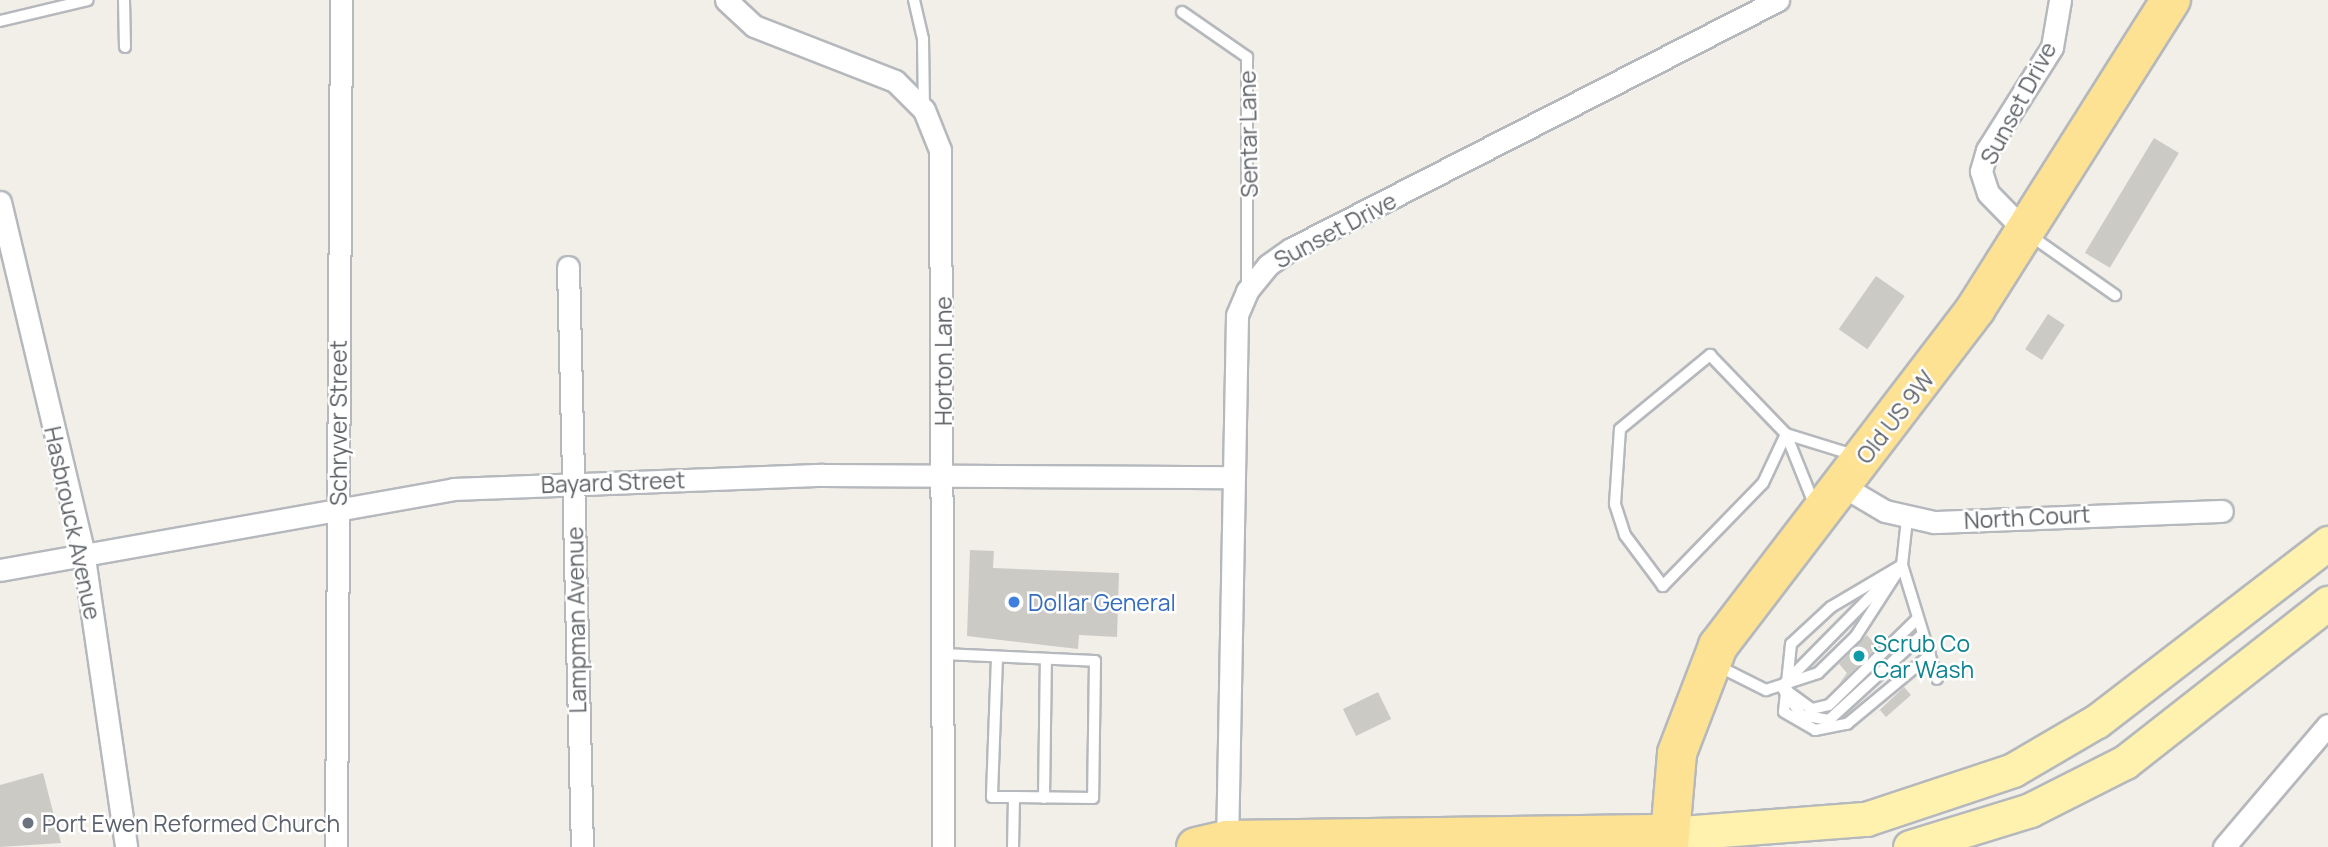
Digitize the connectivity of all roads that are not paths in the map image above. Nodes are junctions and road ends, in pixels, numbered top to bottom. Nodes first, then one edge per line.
1 (88, 0) edge
2 (124, 0) edge
3 (341, 0) edge
4 (726, 0) edge
5 (914, 0) edge
6 (1778, 0) edge
7 (2060, 0) edge
8 (2171, 0) edge
9 (1182, 12) dead end
10 (0, 20) edge
11 (125, 47) dead end
12 (924, 110) junction
13 (0, 202) edge
14 (2026, 232) junction
15 (568, 267) dead end
16 (1247, 291) junction
17 (2115, 295) dead end
18 (1786, 434) junction
19 (943, 474) junction
20 (1234, 477) junction
21 (573, 482) junction
22 (1841, 485) junction
23 (338, 506) junction
24 (2222, 511) dead end
25 (1907, 519) junction
26 (2328, 543) edge
27 (83, 551) junction
28 (1902, 565) junction
29 (0, 570) edge
30 (2328, 603) edge
31 (1918, 618) junction
32 (1923, 634) junction
33 (943, 654) junction
34 (1930, 654) junction
35 (997, 658) junction
36 (1046, 659) junction
37 (1709, 662) junction
38 (1937, 679) dead end
39 (1782, 687) junction
40 (2328, 725) edge
41 (1014, 797) junction
42 (1044, 798) junction
43 (1669, 840) edge
44 (1217, 845) edge
45 (126, 847) edge
46 (336, 847) edge
47 (582, 847) edge
48 (943, 847) edge
49 (1013, 847) edge
50 (1910, 847) edge
51 (2224, 847) edge

1 - 10 lane
2 - 11 lane
3 - 23 street, Schryver Street
4 - 12 street, Horton Lane
5 - 12 lane
6 - 16 street, Sunset Drive
7 - 14 street, Sunset Drive
8 - 14 highway, Old US 9W
9 - 16 lane, Sentar Lane
12 - 19 street, Horton Lane
13 - 27 street, Hasbrouck Avenue
14 - 17 lane
14 - 22 highway, Old US 9W
15 - 21 street, Lampman Avenue
16 - 20 street, Sunset Drive
18 - 18 lane
18 - 22 lane
18 - 22 lane
19 - 20 street, Bayard Street
19 - 21 street, Bayard Street
19 - 33 street, Horton Lane
20 - 44 street, Sunset Drive
21 - 23 street, Bayard Street
21 - 47 street, Lampman Avenue
22 - 25 street, North Court
22 - 37 highway, Old US 9W
23 - 27 street, Bayard Street
23 - 46 street, Schryver Street
24 - 25 street, North Court
25 - 28 lane
26 - 43 main road
27 - 29 street, Bayard Street
27 - 45 street, Hasbrouck Avenue
28 - 31 lane
28 - 39 lane
28 - 39 lane
28 - 39 lane
30 - 50 main road
31 - 32 lane
31 - 39 lane
32 - 34 lane
32 - 39 lane
33 - 35 lane
33 - 48 street, Horton Lane
34 - 38 lane
34 - 39 lane
35 - 36 lane
35 - 41 lane
36 - 42 lane
36 - 42 lane
37 - 39 lane
37 - 43 highway, Old US 9W
40 - 51 street
41 - 42 lane
41 - 49 lane
43 - 44 highway

